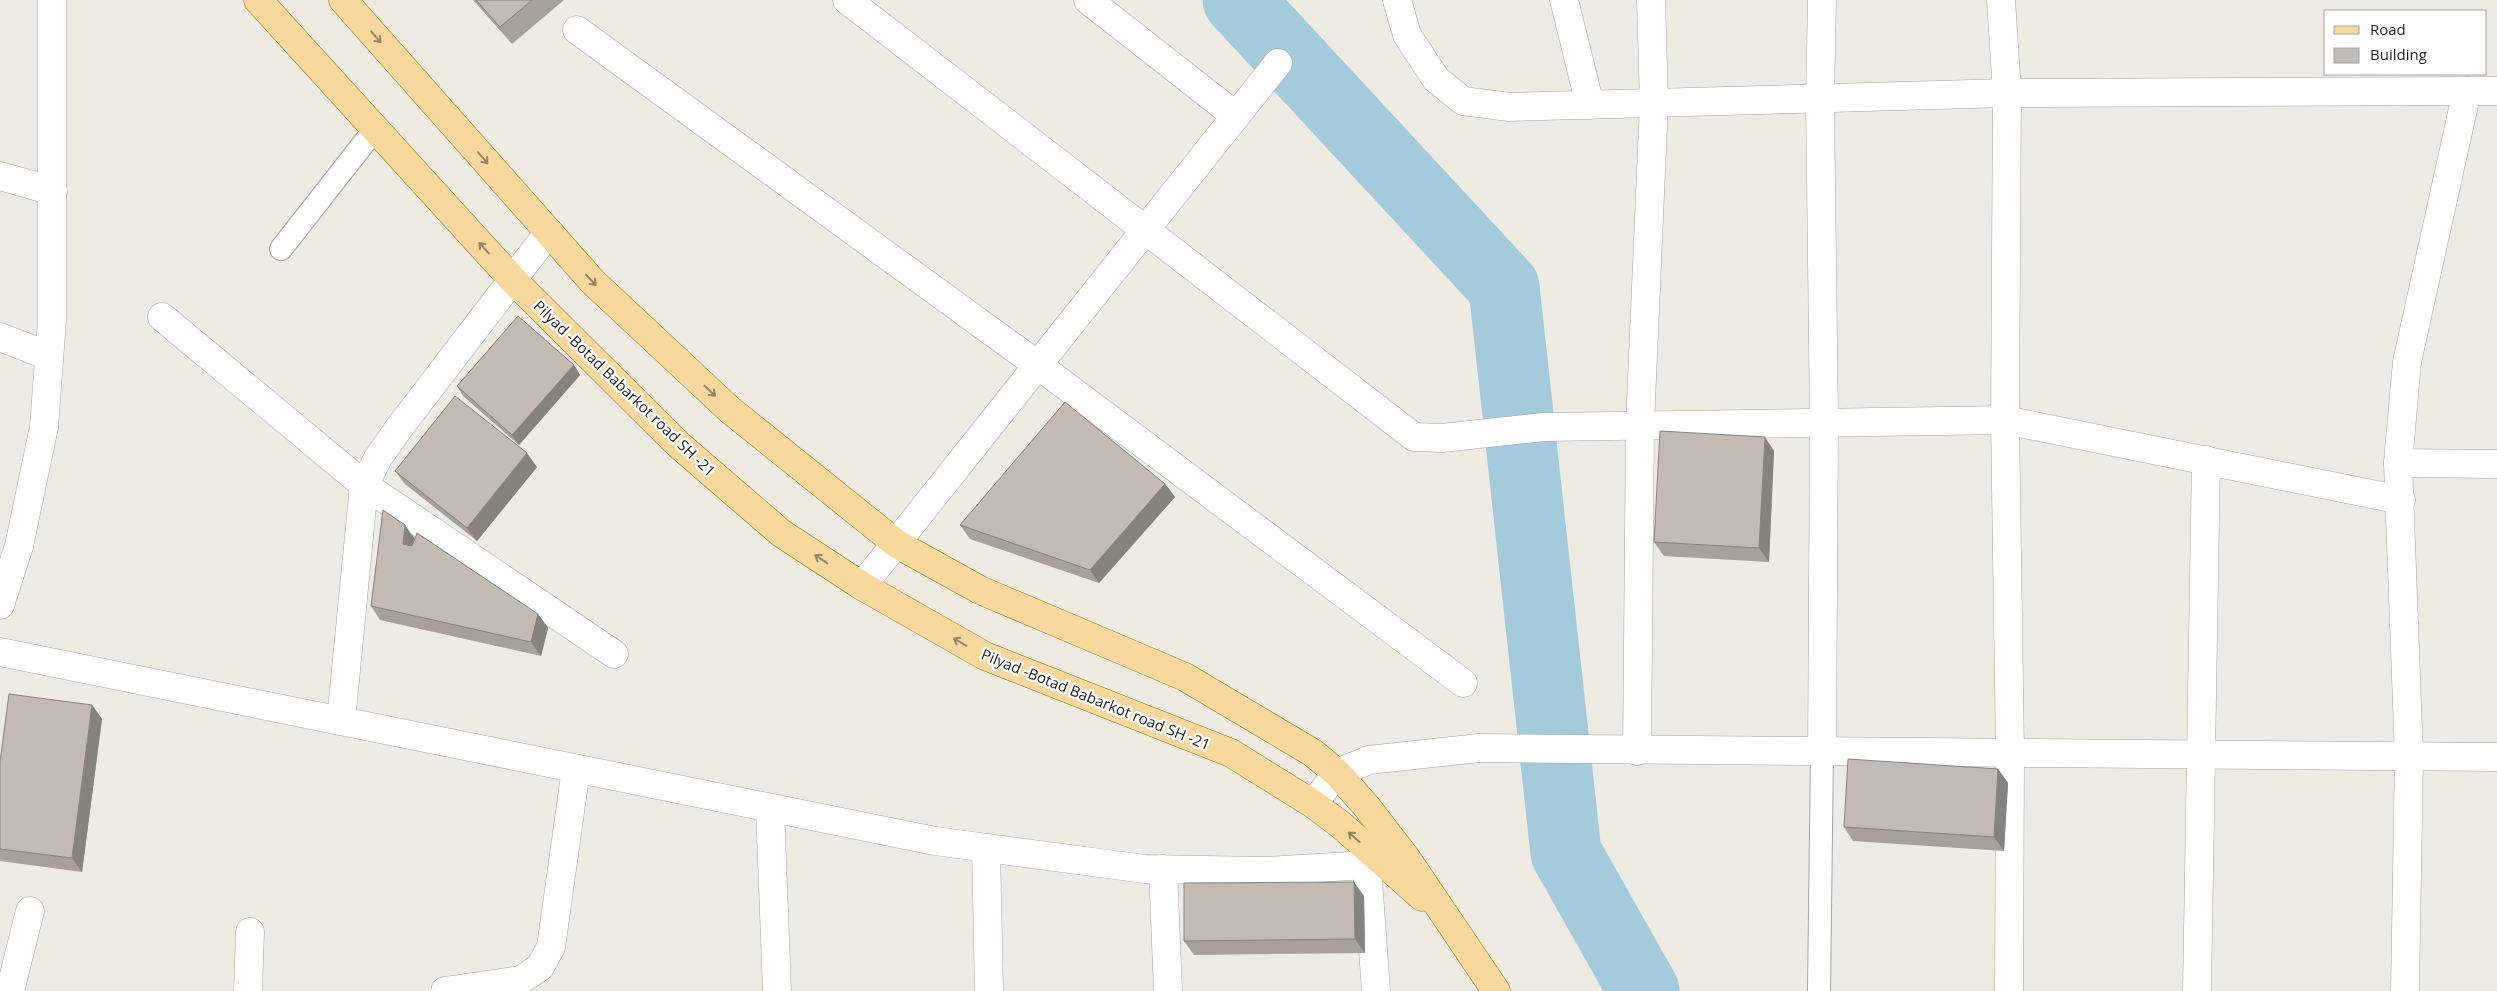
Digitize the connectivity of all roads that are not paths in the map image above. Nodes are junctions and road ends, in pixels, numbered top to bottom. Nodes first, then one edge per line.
1 (52, 0) edge
2 (258, 0) edge
3 (343, 0) edge
4 (847, 0) edge
5 (1088, 0) edge
6 (1397, 0) edge
7 (1564, 0) edge
8 (1651, 0) edge
9 (1822, 0) edge
10 (2000, 0) edge
11 (577, 30) dead end
12 (1278, 64) dead end
13 (2467, 91) junction
14 (2497, 91) edge
15 (2007, 93) junction
16 (1820, 98) junction
17 (1654, 103) junction
18 (1590, 105) junction
19 (1236, 116) junction
20 (375, 129) junction
21 (0, 176) edge
22 (52, 191) junction
23 (1146, 231) junction
24 (549, 232) junction
25 (281, 249) dead end
26 (512, 279) junction
27 (162, 317) dead end
28 (0, 337) edge
29 (49, 356) junction
30 (1039, 366) junction
31 (2005, 420) junction
32 (1824, 423) junction
33 (1640, 425) junction
34 (2206, 460) junction
35 (2398, 463) junction
36 (2497, 464) edge
37 (364, 485) junction
38 (2401, 500) junction
39 (897, 544) junction
40 (862, 586) junction
41 (0, 605) edge
42 (0, 652) edge
43 (614, 654) dead end
44 (1463, 683) dead end
45 (341, 721) junction
46 (1637, 751) junction
47 (1822, 753) junction
48 (2010, 753) junction
49 (2201, 755) junction
50 (2409, 757) junction
51 (2497, 757) edge
52 (576, 769) junction
53 (1337, 773) junction
54 (1313, 804) junction
55 (770, 808) junction
56 (986, 848) junction
57 (1376, 865) junction
58 (1163, 869) junction
59 (30, 911) dead end
60 (1444, 915) junction
61 (250, 932) dead end
62 (10, 991) edge
63 (248, 991) edge
64 (445, 991) edge
65 (777, 991) edge
66 (989, 991) edge
67 (1168, 991) edge
68 (1376, 991) edge
69 (1496, 991) edge
70 (1819, 991) edge
71 (2009, 991) edge
72 (2197, 991) edge
73 (2405, 991) edge

1 - 22 street
2 - 20 main road, Pilyad -Botad Babarkot road SH -21
3 -> 24 main road, Pilyad -Botad Babarkot road SH -21
4 - 23 street
5 - 19 street
6 - 18 street
7 - 18 street
8 - 17 street
9 - 16 street
10 - 15 street
11 - 30 street
12 - 19 street
13 - 14 street
13 - 15 street
13 - 35 street
15 - 16 street
15 - 31 street
16 - 17 street
16 - 32 street
17 - 18 street
17 - 33 street
19 - 23 street
20 - 25 lane
26 -> 20 main road, Pilyad -Botad Babarkot road SH -21
21 - 22 street
22 - 29 street
23 - 30 street
23 - 33 street
24 - 26 street
24 -> 39 main road, Pilyad -Botad Babarkot road SH -21
26 - 37 street
40 -> 26 main road, Pilyad -Botad Babarkot road SH -21
27 - 37 street
28 - 29 street
29 - 41 street
30 - 39 street
30 - 44 street
31 - 32 street
31 - 34 street
31 - 48 street
32 - 33 street
32 - 47 street
33 - 46 street
34 - 38 street
34 - 49 street
35 - 36 street
35 - 38 street
37 - 43 street
37 - 45 street
38 - 50 street
39 - 40 street
39 - 53 main road, Pilyad -Botad Babarkot road SH -21
54 -> 40 main road, Pilyad -Botad Babarkot road SH -21
42 - 45 street
45 - 52 street
46 - 47 street
46 - 53 street
47 - 48 street
47 - 70 lane
48 - 49 street
48 - 71 street
49 - 50 street
49 - 72 street
50 - 51 street
50 - 73 street
52 - 55 street
52 - 64 street
53 - 54 street
53 - 60 main road, Pilyad -Botad Babarkot road SH -21
57 -> 54 main road, Pilyad -Botad Babarkot road SH -21
55 - 56 street
55 - 65 street
56 - 58 street
56 - 66 street
57 - 58 street
57 - 60 main road, Pilyad -Botad Babarkot road SH -21
57 - 68 street
58 - 67 street
59 - 62 street
60 - 69 main road, Pilyad -Botad Babarkot road SH -21
61 - 63 street

